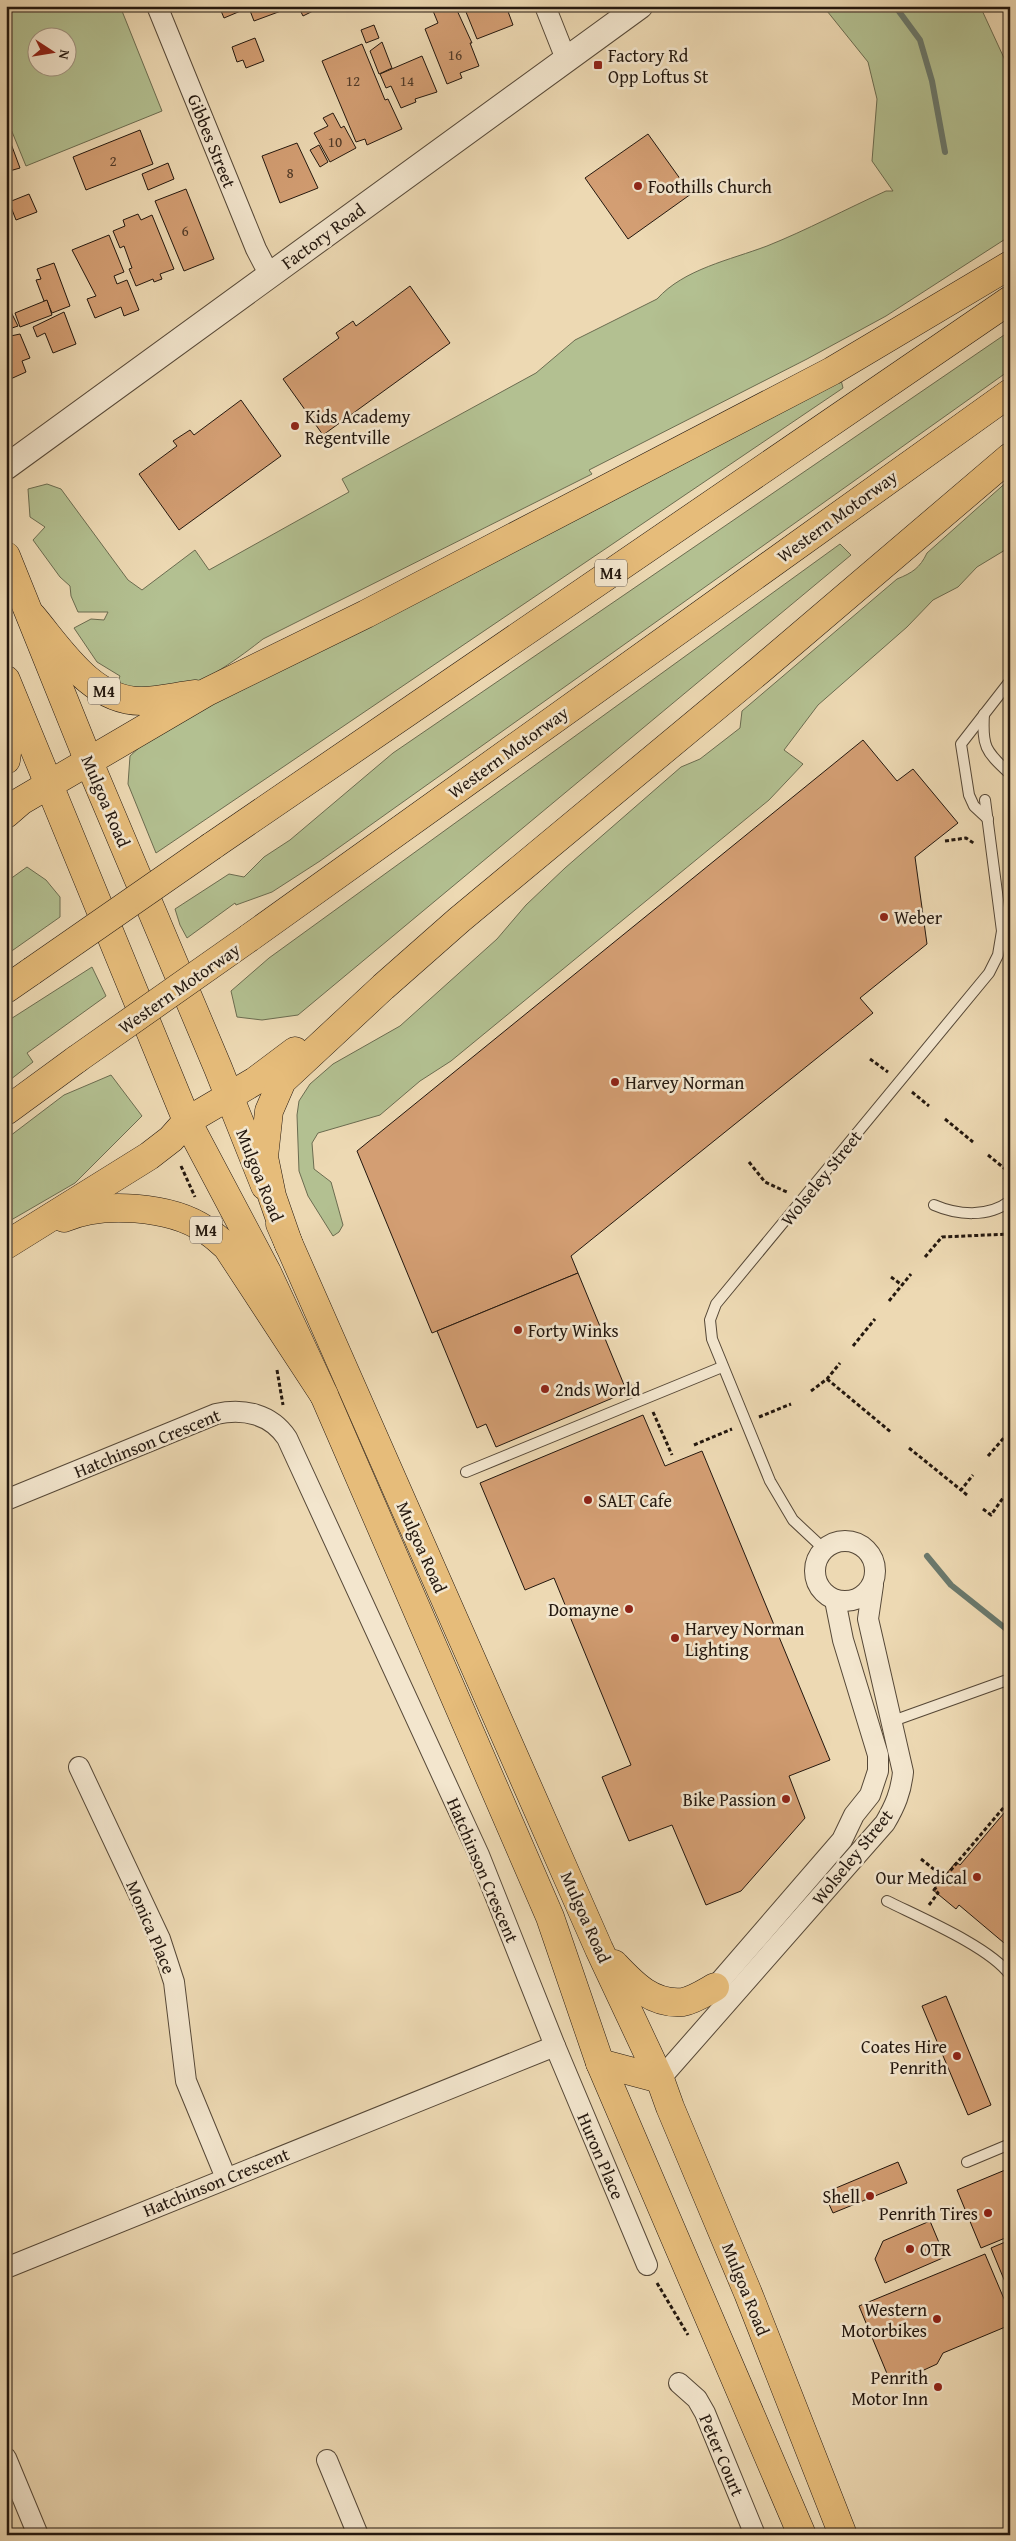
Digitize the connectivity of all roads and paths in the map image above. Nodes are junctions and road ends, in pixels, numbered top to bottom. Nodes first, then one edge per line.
1 (157, 6) edge
2 (545, 6) edge
3 (640, 6) edge
4 (566, 59) junction
5 (1010, 265) edge
6 (269, 274) junction
7 (1010, 300) edge
8 (1010, 393) edge
9 (1010, 457) edge
10 (6, 467) edge
11 (6, 556) edge
12 (32, 616) junction
13 (1010, 681) edge
14 (10, 691) edge
15 (208, 692) junction
16 (984, 713) junction
17 (6, 760) edge
18 (89, 762) junction
19 (1010, 773) edge
20 (48, 786) junction
21 (985, 800) dead end
22 (6, 814) edge
23 (1010, 815) edge
24 (988, 820) junction
25 (1010, 825) edge
26 (945, 841) dead end
27 (978, 846) dead end
28 (383, 987) junction
29 (6, 989) edge
30 (870, 1059) dead end
31 (888, 1073) dead end
32 (912, 1092) dead end
33 (229, 1097) junction
34 (929, 1106) dead end
35 (6, 1111) edge
36 (945, 1119) dead end
37 (187, 1121) junction
38 (973, 1142) dead end
39 (988, 1155) dead end
40 (749, 1162) dead end
41 (1010, 1173) edge
42 (790, 1194) dead end
43 (1010, 1201) edge
44 (934, 1205) dead end
45 (1010, 1234) edge
46 (9, 1244) edge
47 (289, 1245) junction
48 (925, 1257) dead end
49 (911, 1274) dead end
50 (891, 1277) dead end
51 (902, 1286) junction
52 (889, 1301) dead end
53 (875, 1318) dead end
54 (853, 1346) dead end
55 (840, 1363) dead end
56 (722, 1367) junction
57 (827, 1379) junction
58 (811, 1391) dead end
59 (324, 1395) junction
60 (791, 1404) dead end
61 (653, 1412) dead end
62 (759, 1417) dead end
63 (733, 1429) dead end
64 (1010, 1431) edge
65 (892, 1434) dead end
66 (694, 1445) dead end
67 (909, 1448) dead end
68 (672, 1455) dead end
69 (988, 1456) dead end
70 (466, 1472) dead end
71 (973, 1475) dead end
72 (961, 1490) junction
73 (967, 1495) dead end
74 (1003, 1498) dead end
75 (6, 1500) edge
76 (984, 1509) dead end
77 (824, 1549) junction
78 (873, 1585) junction
79 (835, 1600) junction
80 (1010, 1679) edge
81 (890, 1722) junction
82 (1010, 1749) edge
83 (1006, 1756) dead end
84 (79, 1767) dead end
85 (1010, 1800) edge
86 (921, 1859) dead end
87 (944, 1878) junction
88 (887, 1901) dead end
89 (919, 1916) junction
90 (599, 1949) junction
91 (1010, 1975) edge
92 (715, 1987) joint
93 (555, 2046) junction
94 (600, 2063) junction
95 (660, 2079) junction
96 (1010, 2144) edge
97 (967, 2162) dead end
98 (226, 2178) junction
99 (647, 2265) dead end
100 (6, 2268) edge
101 (679, 2383) dead end
102 (6, 2458) edge
103 (327, 2460) dead end
104 (38, 2535) edge
105 (358, 2535) edge
106 (755, 2535) edge
107 (802, 2535) edge
108 (843, 2535) edge

1 - 6 street, Gibbes Street
2 - 4 street
3 - 4 street, Factory Road
4 - 6 street, Factory Road
5 - 15 main road, M4
6 - 10 street, Factory Road
7 - 29 main road, M4, bridge
8 - 35 main road, Western Motorway, bridge
9 - 28 main road
11 - 12 main road, Mulgoa Road
12 - 15 main road, M4
12 - 18 main road, Mulgoa Road
13 - 16 lane
14 - 17 main road
14 - 20 main road, Mulgoa Road
15 - 18 main road, M4
16 - 19 lane
16 - 24 lane
18 - 20 main road, M4
18 - 33 main road, Mulgoa Road
20 - 22 main road, M4
20 - 37 main road, Mulgoa Road
21 - 24 lane, Wolseley Street
23 - 25 path
24 - 56 lane, Wolseley Street
26 - 27 path
28 - 33 main road
28 - 47 main road
30 - 31 path
32 - 34 path
33 - 37 main road
33 - 47 main road, Mulgoa Road
36 - 38 path
37 - 46 main road, M4
37 - 59 main road, Mulgoa Road
39 - 41 path
40 - 42 path
43 - 44 lane
45 - 48 path
46 - 59 main road, M4
47 - 90 main road, Mulgoa Road
49 - 51 path
50 - 51 path
51 - 52 path
53 - 54 path
55 - 57 path
56 - 70 lane
56 - 77 lane, Wolseley Street
57 - 58 path
57 - 65 path
59 - 94 main road, Mulgoa Road
60 - 62 path
61 - 68 path
63 - 66 path
64 - 69 path
67 - 72 path
71 - 72 path
72 - 73 path
74 - 76 path
75 - 93 street, Hatchinson Crescent
77 - 78 street
77 - 79 street
78 - 79 street
78 - 81 street, Wolseley Street
79 - 92 street, Wolseley Street
80 - 81 lane
81 - 95 street, Wolseley Street
82 - 83 path
84 - 98 street, Monica Place
85 - 87 path
86 - 87 path
87 - 89 path
88 - 89 lane
89 - 91 lane
90 - 92 main road
90 - 95 main road, Mulgoa Road
93 - 98 street, Hatchinson Crescent
93 - 99 street, Huron Place
94 - 95 main road
94 - 107 main road, Mulgoa Road
95 - 108 main road, Mulgoa Road
96 - 97 lane
98 - 100 street, Hatchinson Crescent
101 - 106 street, Peter Court
102 - 104 street
103 - 105 street

